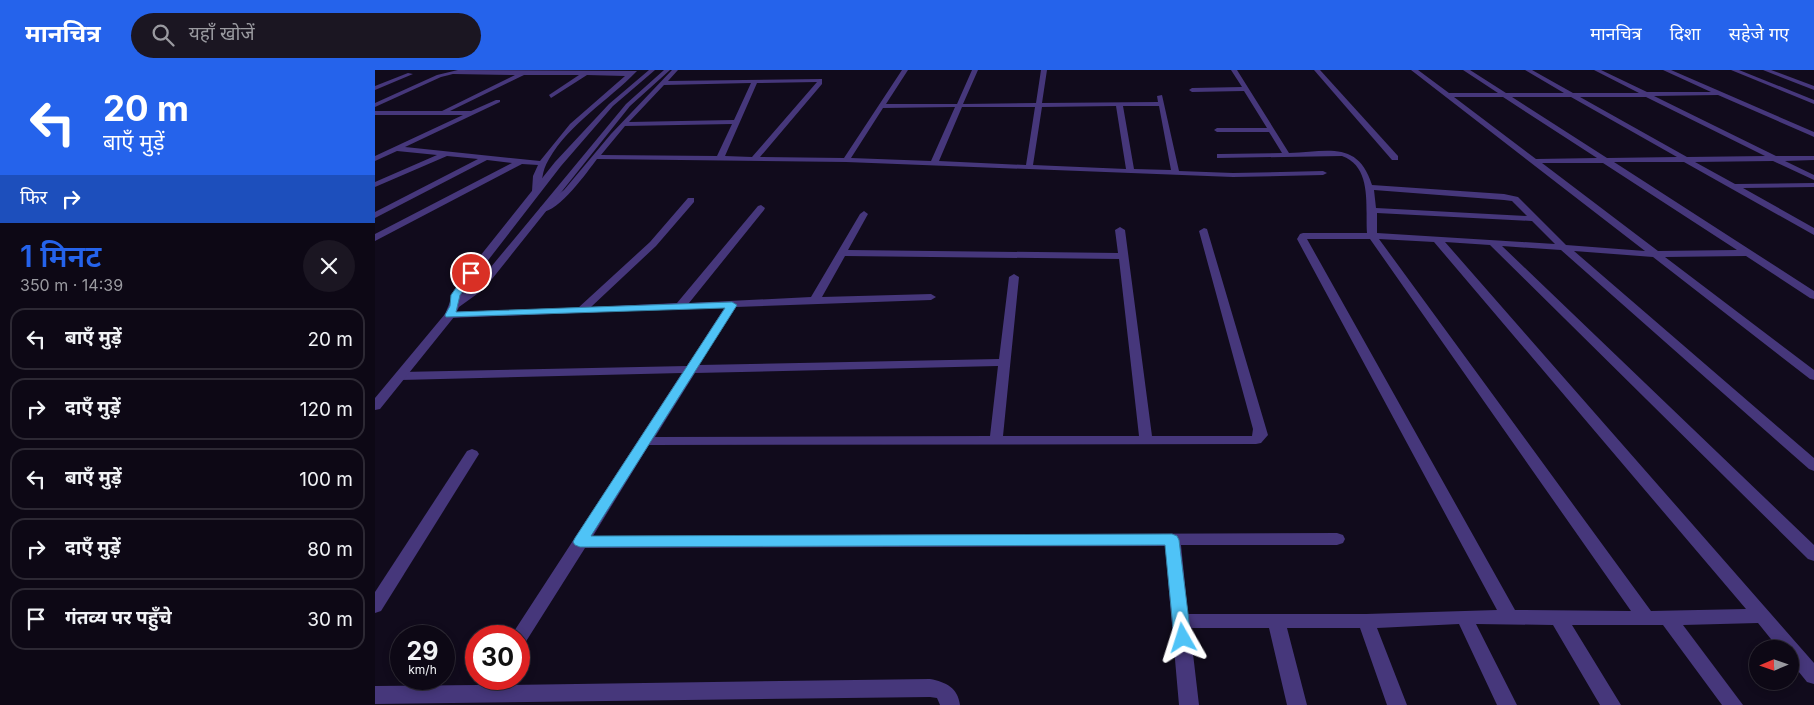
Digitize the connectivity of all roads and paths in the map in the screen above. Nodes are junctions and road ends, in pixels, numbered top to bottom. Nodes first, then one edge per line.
1 (464, 70) edge
2 (652, 70) edge
3 (667, 70) edge
4 (675, 70) edge
5 (905, 70) edge
6 (975, 70) edge
7 (1044, 70) edge
8 (1234, 70) edge
9 (1317, 70) edge
10 (1414, 70) edge
11 (1466, 70) edge
12 (1527, 70) edge
13 (1597, 70) edge
14 (1666, 70) edge
15 (1735, 70) edge
16 (1766, 70) edge
17 (525, 72) edge
18 (589, 72) edge
19 (634, 72) edge
20 (454, 73) junction
21 (410, 74) dead end
22 (754, 82) junction
23 (663, 83) junction
24 (375, 88) edge
25 (1814, 88) edge
26 (1192, 90) dead end
27 (1246, 90) junction
28 (1721, 94) junction
29 (1448, 95) junction
30 (1504, 95) junction
31 (1572, 95) junction
32 (1647, 95) junction
33 (551, 96) dead end
34 (1160, 96) dead end
35 (498, 101) dead end
36 (1814, 102) edge
37 (1119, 104) junction
38 (1162, 104) junction
39 (375, 105) edge
40 (1038, 105) junction
41 (881, 106) junction
42 (959, 106) junction
43 (375, 113) edge
44 (441, 113) junction
45 (475, 113) junction
46 (736, 122) junction
47 (623, 124) junction
48 (1217, 130) dead end
49 (1271, 130) junction
50 (1814, 135) edge
51 (396, 149) junction
52 (447, 152) junction
53 (1287, 155) junction
54 (1220, 156) dead end
55 (596, 157) junction
56 (375, 158) edge
57 (720, 158) junction
58 (755, 158) junction
59 (1395, 158) dead end
60 (1775, 158) junction
61 (1814, 158) edge
62 (485, 159) junction
63 (846, 160) junction
64 (1686, 160) junction
65 (1605, 161) junction
66 (519, 162) junction
67 (1535, 162) junction
68 (543, 163) junction
69 (935, 163) junction
70 (1029, 167) junction
71 (1129, 171) junction
72 (1175, 172) junction
73 (1323, 173) dead end
74 (1814, 178) edge
75 (375, 185) edge
76 (1814, 185) edge
77 (1733, 186) junction
78 (1368, 187) junction
79 (536, 191) junction
80 (691, 200) dead end
81 (761, 208) dead end
82 (543, 210) junction
83 (1372, 210) junction
84 (864, 214) dead end
85 (375, 215) edge
86 (1536, 219) junction
87 (1120, 230) dead end
88 (1204, 231) dead end
89 (1814, 232) edge
90 (1373, 236) junction
91 (375, 238) edge
92 (1437, 239) junction
93 (1492, 242) junction
94 (1563, 247) junction
95 (842, 253) junction
96 (1654, 254) junction
97 (1749, 254) junction
98 (1123, 256) junction
99 (1014, 278) dead end
100 (1814, 296) edge
101 (931, 297) dead end
102 (815, 300) junction
103 (732, 305) junction
104 (680, 307) junction
105 (452, 310) junction
106 (581, 312) junction
107 (1004, 362) junction
108 (690, 370) junction
109 (401, 376) junction
110 (1814, 376) edge
111 (375, 406) edge
112 (644, 441) junction
113 (996, 441) junction
114 (1146, 441) junction
115 (472, 454) dead end
116 (1814, 466) edge
117 (1337, 539) dead end
118 (1172, 540) junction
119 (580, 542) junction
120 (1814, 556) edge
121 (375, 606) edge
122 (1763, 616) junction
123 (1464, 617) junction
124 (1509, 617) junction
125 (1558, 617) junction
126 (1646, 618) junction
127 (1668, 618) junction
128 (1181, 620) junction
129 (1276, 620) junction
130 (1366, 621) junction
131 (527, 625) edge
132 (1814, 676) edge
133 (530, 686) edge
134 (465, 688) edge
135 (375, 695) edge
136 (950, 705) edge
137 (1189, 705) edge
138 (1297, 705) edge
139 (1397, 705) edge
140 (1507, 705) edge
141 (1611, 705) edge
142 (1733, 705) edge

1 - 20 street
2 - 79 street
3 - 82 street
4 - 23 street
5 - 41 street
6 - 42 street
7 - 40 street
8 - 27 street
9 - 59 street
10 - 29 street
11 - 30 street
12 - 31 street
13 - 32 street
14 - 28 street
15 - 36 street
16 - 25 street
17 - 18 street
17 - 20 street
17 - 44 street
18 - 19 street
18 - 33 street
19 - 68 street
20 - 39 street
21 - 24 street
22 - 23 street
22 - 46 street
22 - 58 street
23 - 47 street
26 - 27 street
27 - 49 street
28 - 32 street
28 - 50 street
29 - 30 street
29 - 67 street
30 - 31 street
30 - 65 street
31 - 32 street
31 - 64 street
32 - 60 street
34 - 38 street
35 - 45 street
37 - 38 street
37 - 40 street
37 - 71 street
38 - 72 street
40 - 42 street
40 - 70 street
41 - 42 street
41 - 63 street
42 - 69 street
43 - 44 street
44 - 45 street
45 - 51 street
46 - 47 street
46 - 57 street
47 - 55 street
48 - 49 street
49 - 53 street
51 - 52 street
51 - 56 street
52 - 62 street
52 - 75 street
53 - 54 street
53 - 78 street
55 - 57 street
55 - 82 street
57 - 58 street
58 - 63 street
60 - 61 street
60 - 64 street
60 - 74 street
62 - 66 street
62 - 85 street
63 - 69 street
64 - 65 street
64 - 77 street
65 - 67 street
65 - 97 street
66 - 68 street
66 - 91 street
67 - 96 street
68 - 79 street
69 - 70 street
70 - 71 street
71 - 72 street
72 - 73 street
76 - 77 street
77 - 89 street
78 - 83 street
78 - 86 street
79 - 105 street
80 - 106 street
81 - 104 street
82 - 105 street
83 - 86 street
83 - 90 street
84 - 95 street
86 - 94 street
87 - 98 street
88 - 114 street
90 - 92 street
90 - 124 street
90 - 126 street
92 - 93 street
92 - 122 street
93 - 94 street
93 - 120 street
94 - 96 street
94 - 116 street
95 - 98 street
95 - 102 street
96 - 97 street
96 - 110 street
97 - 100 street
98 - 114 street
99 - 107 street
101 - 102 street
102 - 103 street
103 - 104 street
103 - 108 street
104 - 106 street
105 - 106 street
105 - 109 street
107 - 108 street
107 - 113 street
108 - 109 street
108 - 112 street
109 - 111 street
112 - 113 street
112 - 119 street
113 - 114 street
115 - 121 street
117 - 118 street
118 - 119 street
118 - 128 street
119 - 131 street
122 - 127 street
122 - 132 street
123 - 124 street
123 - 130 street
123 - 140 street
124 - 125 street
125 - 126 street
125 - 141 street
126 - 127 street
127 - 142 street
128 - 129 street
128 - 137 street
129 - 130 street
129 - 138 street
130 - 139 street
133 - 136 street
134 - 135 street

